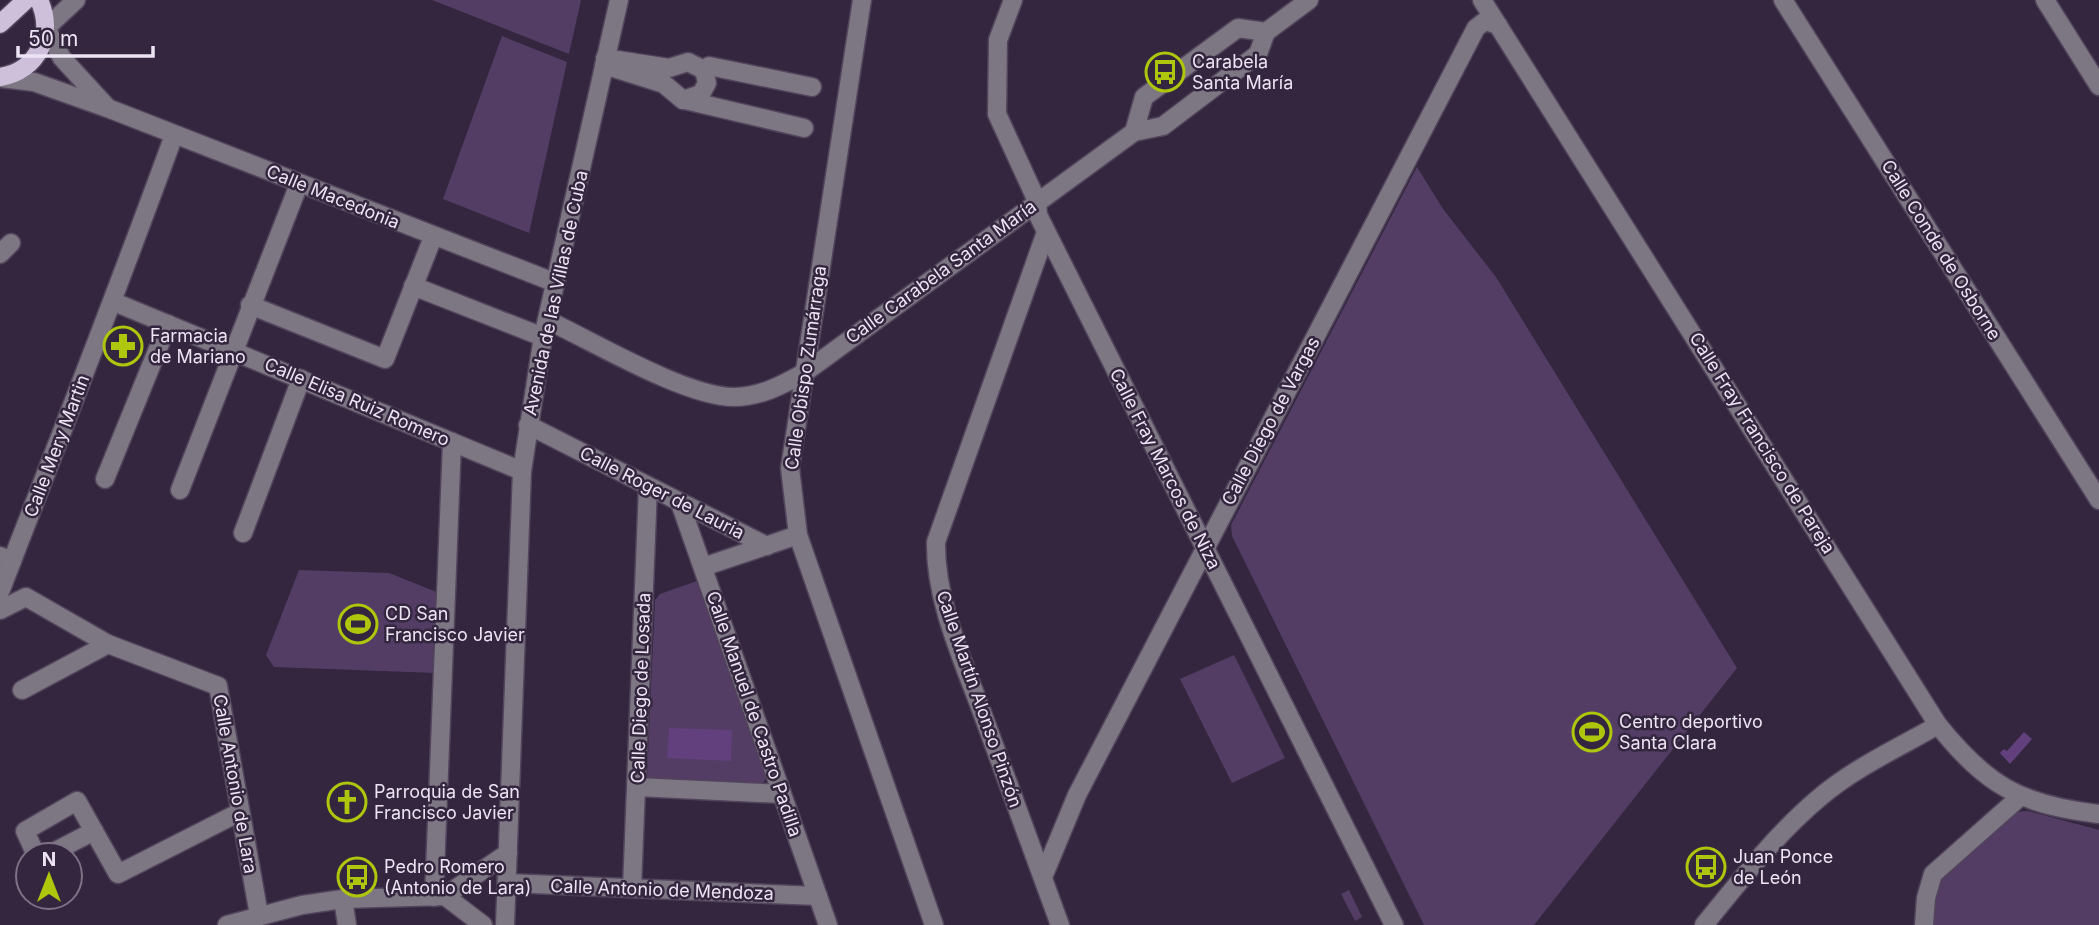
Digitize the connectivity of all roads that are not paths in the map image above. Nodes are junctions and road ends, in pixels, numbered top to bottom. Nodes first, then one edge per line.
1 (26, 0) edge
2 (39, 0) edge
3 (76, 0) edge
4 (619, 0) edge
5 (862, 0) edge
6 (1013, 0) edge
7 (1309, 0) edge
8 (1482, 0) edge
9 (1783, 0) edge
10 (2045, 0) edge
11 (0, 24) edge
12 (1498, 26) junction
13 (46, 29) junction
14 (1266, 32) junction
15 (605, 62) junction
16 (709, 66) dead end
17 (0, 77) edge
18 (2099, 86) edge
19 (812, 87) dead end
20 (683, 100) junction
21 (110, 109) junction
22 (804, 128) dead end
23 (1134, 132) junction
24 (174, 135) junction
25 (299, 184) junction
26 (1037, 201) junction
27 (1046, 232) junction
28 (433, 237) junction
29 (556, 283) junction
30 (414, 286) junction
31 (114, 302) junction
32 (250, 305) junction
33 (168, 324) junction
34 (545, 328) junction
35 (232, 351) junction
36 (804, 373) junction
37 (301, 379) junction
38 (528, 425) junction
39 (452, 442) junction
40 (522, 471) junction
41 (105, 479) dead end
42 (648, 486) junction
43 (180, 489) dead end
44 (2099, 500) edge
45 (680, 503) junction
46 (243, 533) dead end
47 (798, 535) junction
48 (767, 546) junction
49 (1205, 549) junction
50 (6, 559) edge
51 (703, 568) junction
52 (0, 592) edge
53 (0, 610) edge
54 (108, 644) junction
55 (22, 690) dead end
56 (1938, 725) junction
57 (637, 787) junction
58 (782, 794) junction
59 (2021, 796) junction
60 (240, 812) junction
61 (2099, 814) edge
62 (94, 831) junction
63 (30, 841) edge
64 (75, 841) edge
65 (508, 853) junction
66 (1043, 877) junction
67 (507, 883) junction
68 (632, 888) junction
69 (818, 896) junction
70 (440, 897) junction
71 (343, 899) junction
72 (259, 915) junction
73 (226, 925) edge
74 (347, 925) edge
75 (483, 925) edge
76 (505, 925) edge
77 (828, 925) edge
78 (934, 925) edge
79 (1060, 925) edge
80 (1394, 925) edge
81 (1704, 925) edge
82 (1924, 925) edge

1 - 11 main road
2 - 13 main road
3 - 13 street
4 - 15 street, Avenida de las Villas de Cuba
5 - 36 street, Calle Obispo Zumárraga
6 - 26 street, Calle Fray Marcos de Niza
7 - 14 street, Calle Carabela Santa María
8 - 12 street, Calle Fray Francisco de Pareja
9 - 44 street, Calle Conde de Osborne
10 - 18 street
12 - 49 street, Calle Diego de Vargas
12 - 56 street, Calle Fray Francisco de Pareja
13 - 17 main road
13 - 21 street
14 - 23 street, Calle Carabela Santa María
14 - 23 street
15 - 20 street
15 - 20 street
15 - 29 street, Avenida de las Villas de Cuba
16 - 19 street
17 - 21 street, Calle Macedonia
20 - 22 street
21 - 24 street, Calle Macedonia
23 - 26 street, Calle Carabela Santa María
24 - 25 street, Calle Macedonia
24 - 31 street, Calle Mery Martin
25 - 28 street, Calle Macedonia
25 - 32 street
26 - 27 street, Calle Fray Marcos de Niza
26 - 36 street, Calle Carabela Santa María
27 - 49 street, Calle Fray Marcos de Niza
27 - 66 street, Calle Martín Alonso Pinzón
28 - 29 street, Calle Macedonia
28 - 30 street
29 - 34 street, Avenida de las Villas de Cuba
30 - 32 street
30 - 34 street, Calle Carabela Santa María
31 - 33 street, Calle Elisa Ruiz Romero
31 - 50 street, Calle Mery Martin
32 - 35 street
33 - 35 street, Calle Elisa Ruiz Romero
33 - 41 street
34 - 36 street, Calle Carabela Santa María
34 - 38 street, Avenida de las Villas de Cuba
35 - 37 street, Calle Elisa Ruiz Romero
35 - 43 street
36 - 47 street, Calle Obispo Zumárraga
37 - 39 street, Calle Elisa Ruiz Romero
37 - 46 street
38 - 40 street, Avenida de las Villas de Cuba
38 - 42 street, Calle Roger de Lauria
39 - 40 street, Calle Elisa Ruiz Romero
39 - 70 street
40 - 65 street, Avenida de las Villas de Cuba
42 - 45 street, Calle Roger de Lauria
42 - 57 street, Calle Diego de Losada
45 - 48 street, Calle Roger de Lauria
45 - 51 street, Calle Manuel de Castro Padilla
47 - 48 street
47 - 78 street, Calle Obispo Zumárraga
48 - 51 street
49 - 66 street, Calle Diego de Vargas
49 - 80 street, Calle Fray Marcos de Niza
50 - 52 street, Calle Mery Martin
51 - 58 street, Calle Manuel de Castro Padilla
53 - 54 street, Calle Antonio de Lara
54 - 55 street
54 - 60 street, Calle Antonio de Lara
56 - 59 street, Calle Fray Francisco de Pareja
56 - 81 street
57 - 58 street
57 - 68 street, Calle Diego de Losada
58 - 69 street, Calle Manuel de Castro Padilla
59 - 61 street, Calle Fray Francisco de Pareja
59 - 82 street
60 - 62 street
60 - 72 street, Calle Antonio de Lara
62 - 63 street
62 - 64 street
65 - 67 street, Avenida de las Villas de Cuba
65 - 70 street
66 - 79 street, Calle Martín Alonso Pinzón
67 - 68 street, Calle Antonio de Mendoza
67 - 76 street, Avenida de las Villas de Cuba
68 - 69 street, Calle Antonio de Mendoza
69 - 77 street, Calle Manuel de Castro Padilla
70 - 71 street
70 - 75 street
71 - 72 street
71 - 74 street
72 - 73 street

